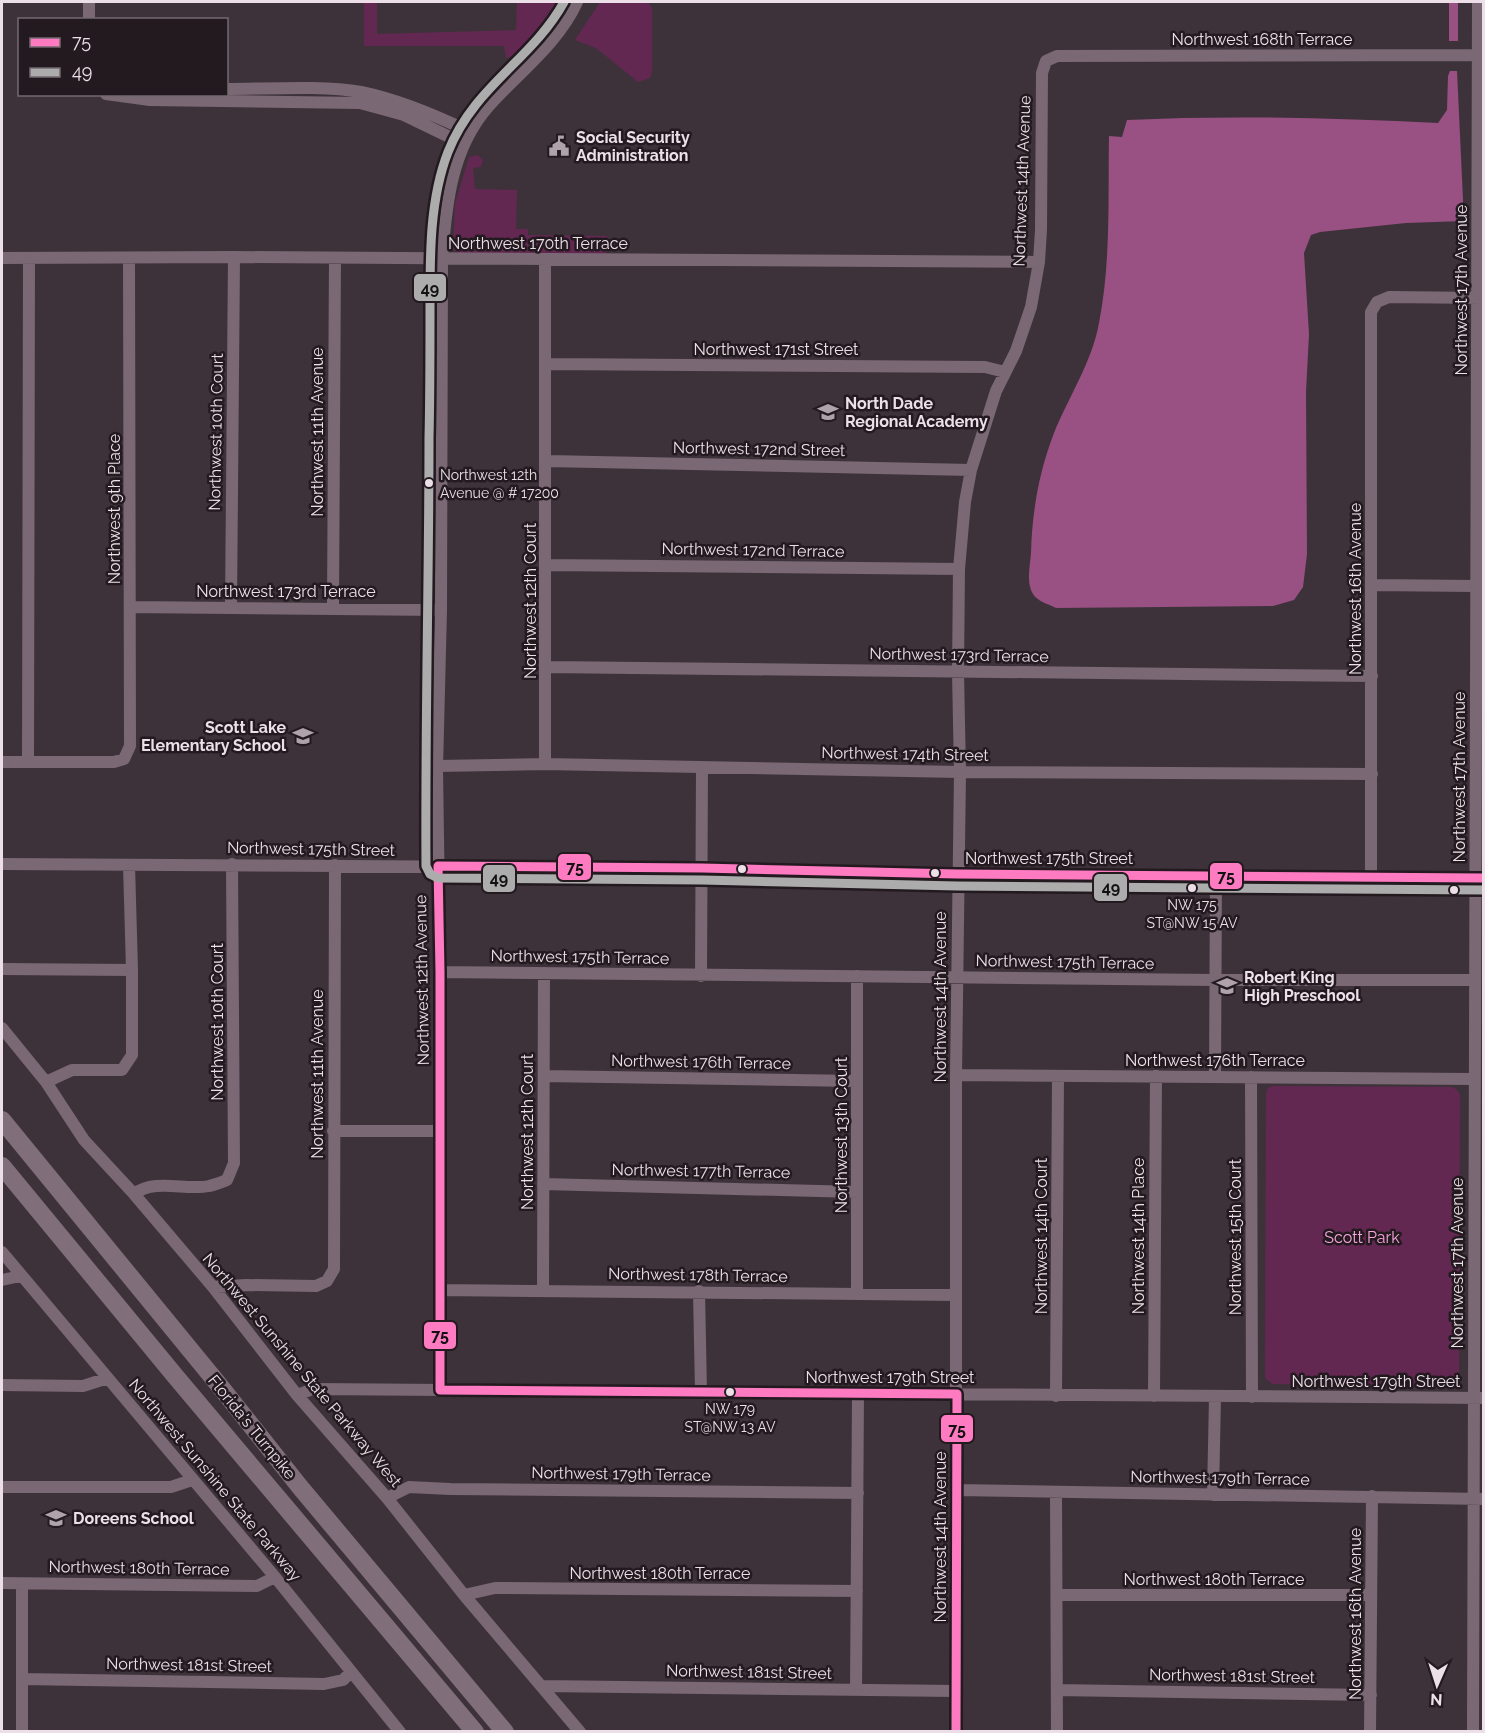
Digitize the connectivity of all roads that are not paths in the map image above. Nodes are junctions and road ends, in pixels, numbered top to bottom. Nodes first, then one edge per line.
1 (89, 2) edge
2 (577, 2) edge
3 (1478, 2) edge
4 (89, 18) edge
5 (1479, 55) junction
6 (1046, 61) joint
7 (228, 89) edge
8 (282, 95) junction
9 (122, 96) edge
10 (150, 98) edge
11 (467, 138) junction
12 (234, 257) junction
13 (2, 258) edge
14 (28, 258) junction
15 (129, 258) junction
16 (335, 258) junction
17 (442, 259) junction
18 (545, 259) junction
19 (1039, 262) junction
20 (1480, 298) edge
21 (546, 364) junction
22 (1005, 372) junction
23 (1480, 404) edge
24 (547, 461) junction
25 (971, 470) junction
26 (546, 565) junction
27 (959, 569) junction
28 (1371, 585) junction
29 (1475, 586) junction
30 (131, 607) junction
31 (231, 607) junction
32 (333, 607) junction
33 (441, 610) junction
34 (546, 667) junction
35 (958, 672) junction
36 (1372, 676) junction
37 (2, 762) edge
38 (28, 762) junction
39 (545, 764) junction
40 (437, 766) junction
41 (702, 768) junction
42 (960, 772) junction
43 (1372, 774) junction
44 (2, 864) edge
45 (232, 864) junction
46 (129, 865) junction
47 (335, 865) junction
48 (438, 866) junction
49 (702, 868) junction
50 (957, 874) junction
51 (1216, 876) junction
52 (1371, 876) junction
53 (1479, 878) edge
54 (2, 969) edge
55 (132, 970) junction
56 (440, 972) junction
57 (544, 973) junction
58 (700, 976) junction
59 (857, 976) junction
60 (956, 977) junction
61 (1215, 980) junction
62 (1475, 980) junction
63 (2, 1028) edge
64 (956, 1075) junction
65 (544, 1076) junction
66 (1058, 1076) junction
67 (1156, 1076) junction
68 (1215, 1076) junction
69 (1251, 1077) junction
70 (1473, 1078) junction
71 (857, 1081) junction
72 (46, 1082) junction
73 (2, 1120) edge
74 (333, 1131) junction
75 (440, 1131) junction
76 (2, 1166) edge
77 (543, 1184) junction
78 (857, 1192) junction
79 (134, 1194) junction
80 (2, 1252) edge
81 (20, 1276) junction
82 (2, 1280) edge
83 (213, 1287) junction
84 (440, 1290) junction
85 (543, 1291) junction
86 (699, 1291) junction
87 (857, 1294) junction
88 (956, 1295) junction
89 (108, 1378) junction
90 (2, 1385) edge
91 (440, 1390) junction
92 (701, 1392) junction
93 (858, 1394) junction
94 (957, 1394) junction
95 (297, 1395) junction
96 (1056, 1396) junction
97 (1154, 1396) junction
98 (1215, 1397) junction
99 (1252, 1397) junction
100 (1479, 1398) edge
101 (192, 1480) junction
102 (2, 1487) edge
103 (957, 1491) junction
104 (858, 1493) junction
105 (1056, 1493) junction
106 (1214, 1495) junction
107 (1372, 1496) junction
108 (387, 1498) junction
109 (1478, 1498) edge
110 (275, 1577) junction
111 (2, 1583) edge
112 (22, 1584) junction
113 (857, 1591) junction
114 (464, 1594) junction
115 (1057, 1595) junction
116 (1371, 1595) junction
117 (1478, 1605) edge
118 (351, 1672) junction
119 (22, 1679) junction
120 (542, 1686) junction
121 (856, 1689) junction
122 (1057, 1690) junction
123 (956, 1691) junction
124 (1371, 1695) junction
125 (22, 1731) edge
126 (400, 1731) edge
127 (475, 1731) edge
128 (505, 1731) edge
129 (580, 1731) edge
130 (956, 1731) edge
131 (1057, 1731) edge
132 (1371, 1731) edge
133 (1473, 1731) edge

1 - 4 street
2 - 11 street, Northwest 12th Avenue
3 - 5 street, Northwest 17th Avenue
5 - 6 street, Northwest 168th Terrace
5 - 20 street, Northwest 17th Avenue
6 - 19 street, Northwest 14th Avenue
7 - 8 street
8 - 10 street
8 - 11 street
9 - 10 street
11 - 17 street, Northwest 12th Avenue
12 - 15 street, Northwest 170th Terrace
12 - 16 street, Northwest 170th Terrace
12 - 31 street, Northwest 10th Court
13 - 14 street, Northwest 170th Terrace
14 - 15 street, Northwest 170th Terrace
14 - 38 street
15 - 30 street, Northwest 9th Place
16 - 17 street, Northwest 170th Terrace
16 - 32 street, Northwest 11th Avenue
17 - 18 street, Northwest 170th Terrace
17 - 33 street, Northwest 12th Avenue
18 - 19 street, Northwest 170th Terrace
18 - 21 street, Northwest 12th Court
19 - 22 street, Northwest 14th Avenue
20 - 23 street, Northwest 17th Avenue
20 - 28 street, Northwest 16th Avenue
21 - 22 street, Northwest 171st Street
21 - 24 street, Northwest 12th Court
22 - 25 street, Northwest 14th Avenue
23 - 29 street, Northwest 17th Avenue
24 - 25 street, Northwest 172nd Street
24 - 26 street, Northwest 12th Court
25 - 27 street, Northwest 14th Avenue
26 - 27 street, Northwest 172nd Terrace
26 - 34 street, Northwest 12th Court
27 - 35 street, Northwest 14th Avenue
28 - 29 street
28 - 36 street, Northwest 16th Avenue
29 - 53 street, Northwest 17th Avenue
30 - 31 street, Northwest 173rd Terrace
30 - 38 street, Northwest 9th Place
31 - 32 street, Northwest 173rd Terrace
32 - 33 street, Northwest 173rd Terrace
33 - 40 street, Northwest 12th Avenue
34 - 35 street, Northwest 173rd Terrace
34 - 39 street, Northwest 12th Court
35 - 36 street, Northwest 173rd Terrace
35 - 42 street, Northwest 14th Avenue
36 - 43 street, Northwest 16th Avenue
37 - 38 street
39 - 40 street, Northwest 174th Street
39 - 41 street, Northwest 174th Street
40 - 48 street, Northwest 12th Avenue
41 - 42 street, Northwest 174th Street
41 - 49 street
42 - 43 street, Northwest 174th Street
42 - 50 street, Northwest 14th Avenue
43 - 52 street, Northwest 16th Avenue
44 - 46 street, Northwest 175th Street
45 - 46 street, Northwest 175th Street
45 - 47 street, Northwest 175th Street
45 - 79 street, Northwest 10th Court
46 - 55 street
47 - 48 street, Northwest 175th Street
47 - 74 street, Northwest 11th Avenue
48 - 49 street, Northwest 175th Street
48 - 56 street, Northwest 12th Avenue
49 - 50 street, Northwest 175th Street
49 - 58 street
50 - 51 street, Northwest 175th Street
50 - 60 street, Northwest 14th Avenue
51 - 52 street, Northwest 175th Street
51 - 61 street
52 - 53 street, Northwest 175th Street
53 - 62 street, Northwest 17th Avenue
54 - 55 street
55 - 72 street
56 - 57 street, Northwest 175th Terrace
56 - 75 street, Northwest 12th Avenue
57 - 58 street, Northwest 175th Terrace
57 - 65 street, Northwest 12th Court
58 - 59 street, Northwest 175th Terrace
59 - 60 street, Northwest 175th Terrace
59 - 71 street, Northwest 13th Court
60 - 61 street, Northwest 175th Terrace
60 - 64 street, Northwest 14th Avenue
61 - 62 street, Northwest 175th Terrace
61 - 68 street
62 - 70 street, Northwest 17th Avenue
63 - 72 street, Northwest Sunshine State Parkway West
64 - 66 street, Northwest 176th Terrace
64 - 88 street, Northwest 14th Avenue
65 - 71 street, Northwest 176th Terrace
65 - 77 street, Northwest 12th Court
66 - 67 street, Northwest 176th Terrace
66 - 96 street, Northwest 14th Court
67 - 68 street, Northwest 176th Terrace
67 - 97 street, Northwest 14th Place
68 - 69 street, Northwest 176th Terrace
69 - 70 street, Northwest 176th Terrace
69 - 99 street, Northwest 15th Court
70 - 100 street, Northwest 17th Avenue
71 - 78 street, Northwest 13th Court
72 - 79 street, Northwest Sunshine State Parkway West
73 - 128 highway, Florida's Turnpike
74 - 75 street
74 - 83 street, Northwest 11th Avenue
75 - 84 street, Northwest 12th Avenue
76 - 127 highway, Florida's Turnpike
77 - 78 street, Northwest 177th Terrace
77 - 85 street, Northwest 12th Court
78 - 87 street, Northwest 13th Court
79 - 83 street, Northwest Sunshine State Parkway West
80 - 81 street, Northwest Sunshine State Parkway
81 - 82 street
81 - 89 street, Northwest Sunshine State Parkway
83 - 95 street, Northwest Sunshine State Parkway West
84 - 85 street, Northwest 178th Terrace
84 - 91 street, Northwest 12th Avenue
85 - 86 street, Northwest 178th Terrace
86 - 87 street, Northwest 178th Terrace
86 - 92 street
87 - 88 street, Northwest 178th Terrace
88 - 94 street, Northwest 14th Avenue
89 - 90 street
89 - 101 street, Northwest Sunshine State Parkway
91 - 92 street, Northwest 179th Street
91 - 95 street, Northwest 179th Street
92 - 93 street, Northwest 179th Street
93 - 94 street, Northwest 179th Street
93 - 104 street
94 - 96 street, Northwest 179th Street
94 - 103 street, Northwest 14th Avenue
95 - 108 street, Northwest Sunshine State Parkway West
96 - 97 street, Northwest 179th Street
97 - 98 street, Northwest 179th Street
98 - 99 street, Northwest 179th Street
98 - 106 street
99 - 100 street, Northwest 179th Street
100 - 109 street, Northwest 17th Avenue
101 - 102 street
101 - 110 street, Northwest Sunshine State Parkway
103 - 105 street, Northwest 179th Terrace
103 - 123 street, Northwest 14th Avenue
104 - 108 street, Northwest 179th Terrace
104 - 113 street
105 - 106 street, Northwest 179th Terrace
105 - 115 street
106 - 107 street, Northwest 179th Terrace
107 - 109 street, Northwest 179th Terrace
107 - 116 street, Northwest 16th Avenue
108 - 114 street, Northwest Sunshine State Parkway West
109 - 117 street, Northwest 17th Avenue
110 - 112 street, Northwest 180th Terrace
110 - 118 street, Northwest Sunshine State Parkway
111 - 112 street, Northwest 180th Terrace
112 - 119 street
113 - 114 street, Northwest 180th Terrace
113 - 121 street
114 - 120 street, Northwest Sunshine State Parkway West
115 - 116 street, Northwest 180th Terrace
115 - 122 street
116 - 124 street, Northwest 16th Avenue
117 - 133 street, Northwest 17th Avenue
118 - 119 street, Northwest 181st Street
118 - 126 street, Northwest Sunshine State Parkway
119 - 125 street
120 - 121 street, Northwest 181st Street
120 - 129 street, Northwest Sunshine State Parkway West
121 - 123 street, Northwest 181st Street
122 - 124 street, Northwest 181st Street
122 - 131 street
123 - 130 street, Northwest 14th Avenue
124 - 132 street, Northwest 16th Avenue

